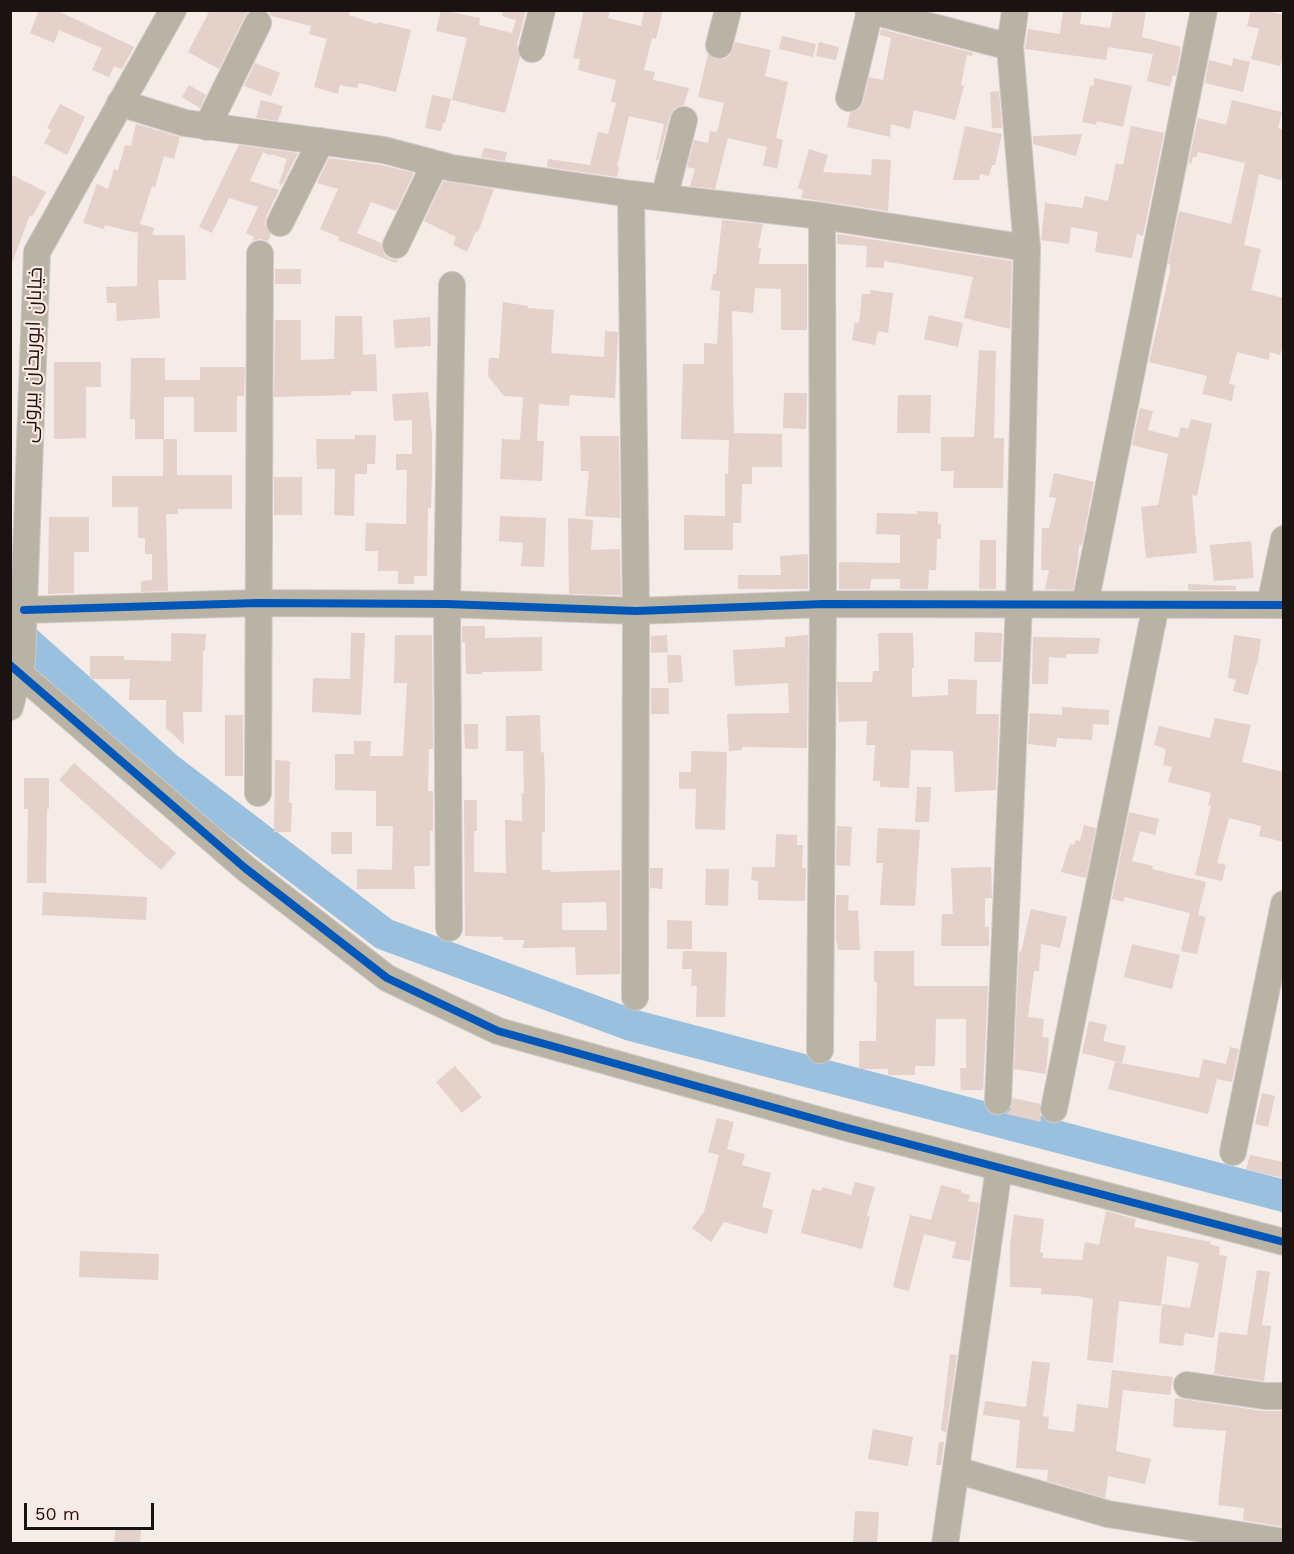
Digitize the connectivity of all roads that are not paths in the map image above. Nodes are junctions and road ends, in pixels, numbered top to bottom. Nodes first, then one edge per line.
1 (173, 10) edge
2 (542, 10) edge
3 (728, 10) edge
4 (1015, 10) edge
5 (1204, 10) edge
6 (869, 11) edge
7 (258, 22) dead end
8 (719, 45) dead end
9 (1010, 47) junction
10 (532, 49) dead end
11 (849, 98) dead end
12 (120, 103) junction
13 (684, 120) dead end
14 (207, 127) junction
15 (321, 141) junction
16 (435, 164) junction
17 (631, 194) junction
18 (664, 198) junction
19 (822, 216) junction
20 (280, 223) dead end
21 (396, 245) dead end
22 (1027, 248) junction
23 (260, 254) dead end
24 (452, 285) dead end
25 (1284, 539) edge
26 (258, 603) junction
27 (447, 604) junction
28 (823, 604) junction
29 (1019, 604) junction
30 (1085, 604) junction
31 (1156, 604) junction
32 (1277, 605) edge
33 (636, 611) junction
34 (24, 619) junction
35 (17, 666) edge
36 (10, 707) edge
37 (258, 793) dead end
38 (1284, 903) edge
39 (449, 928) dead end
40 (635, 996) dead end
41 (819, 1050) dead end
42 (998, 1101) dead end
43 (1054, 1109) dead end
44 (1233, 1152) dead end
45 (999, 1168) junction
46 (1284, 1242) edge
47 (1187, 1385) dead end
48 (1284, 1396) edge
49 (956, 1470) junction
50 (1284, 1542) edge
51 (945, 1544) edge

1 - 12 street, خیابان ابوریحان بیرونی
2 - 10 street
3 - 8 street
4 - 9 street
5 - 30 street
6 - 9 street
6 - 11 street
7 - 14 street
9 - 22 street
12 - 14 street
12 - 34 street, خیابان ابوریحان بیرونی
13 - 18 street
14 - 15 street
15 - 16 street
15 - 20 street
16 - 17 street
16 - 21 street
17 - 18 street
17 - 33 street
18 - 19 street
19 - 22 street
19 - 28 street
22 - 29 street
23 - 26 street
24 - 27 street
25 - 32 street
26 - 27 street
26 - 34 street
26 - 37 street
27 - 33 street
27 - 39 street
28 - 29 street
28 - 33 street
28 - 41 street
29 - 30 street
29 - 42 street
30 - 31 street
31 - 32 street
31 - 43 street
33 - 40 street
34 - 35 street, خیابان ابوریحان بیرونی
35 - 36 street, خیابان ابوریحان بیرونی
35 - 45 street
38 - 44 street
45 - 46 street
45 - 49 street
47 - 48 street
49 - 50 street
49 - 51 street

